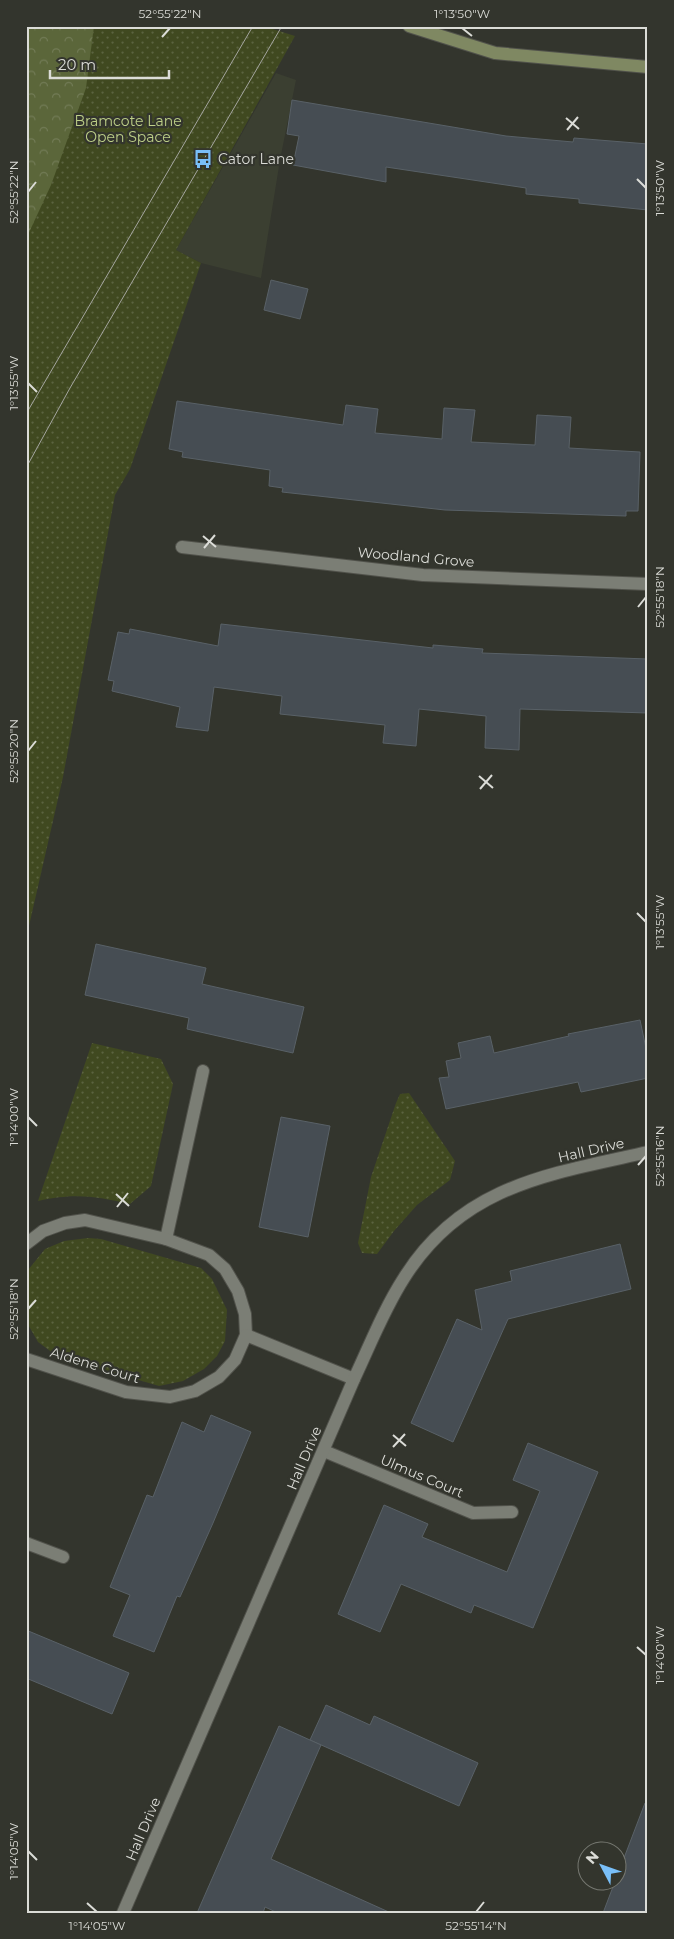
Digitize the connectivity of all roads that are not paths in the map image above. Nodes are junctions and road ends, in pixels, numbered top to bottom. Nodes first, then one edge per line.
1 (409, 26) edge
2 (648, 67) edge
3 (182, 547) dead end
4 (648, 584) edge
5 (203, 1071) dead end
6 (648, 1152) edge
7 (166, 1240) junction
8 (26, 1244) edge
9 (246, 1335) junction
10 (26, 1359) edge
11 (354, 1379) junction
12 (324, 1451) junction
13 (512, 1512) dead end
14 (26, 1542) edge
15 (63, 1557) dead end
16 (123, 1913) edge

1 - 2 street
3 - 4 street, Woodland Grove
5 - 7 street
6 - 11 street, Hall Drive
7 - 8 street, Aldene Court
7 - 9 street, Aldene Court
9 - 10 street, Aldene Court
9 - 11 street
11 - 12 street, Hall Drive
12 - 13 street, Ulmus Court
12 - 16 street, Hall Drive
14 - 15 street

